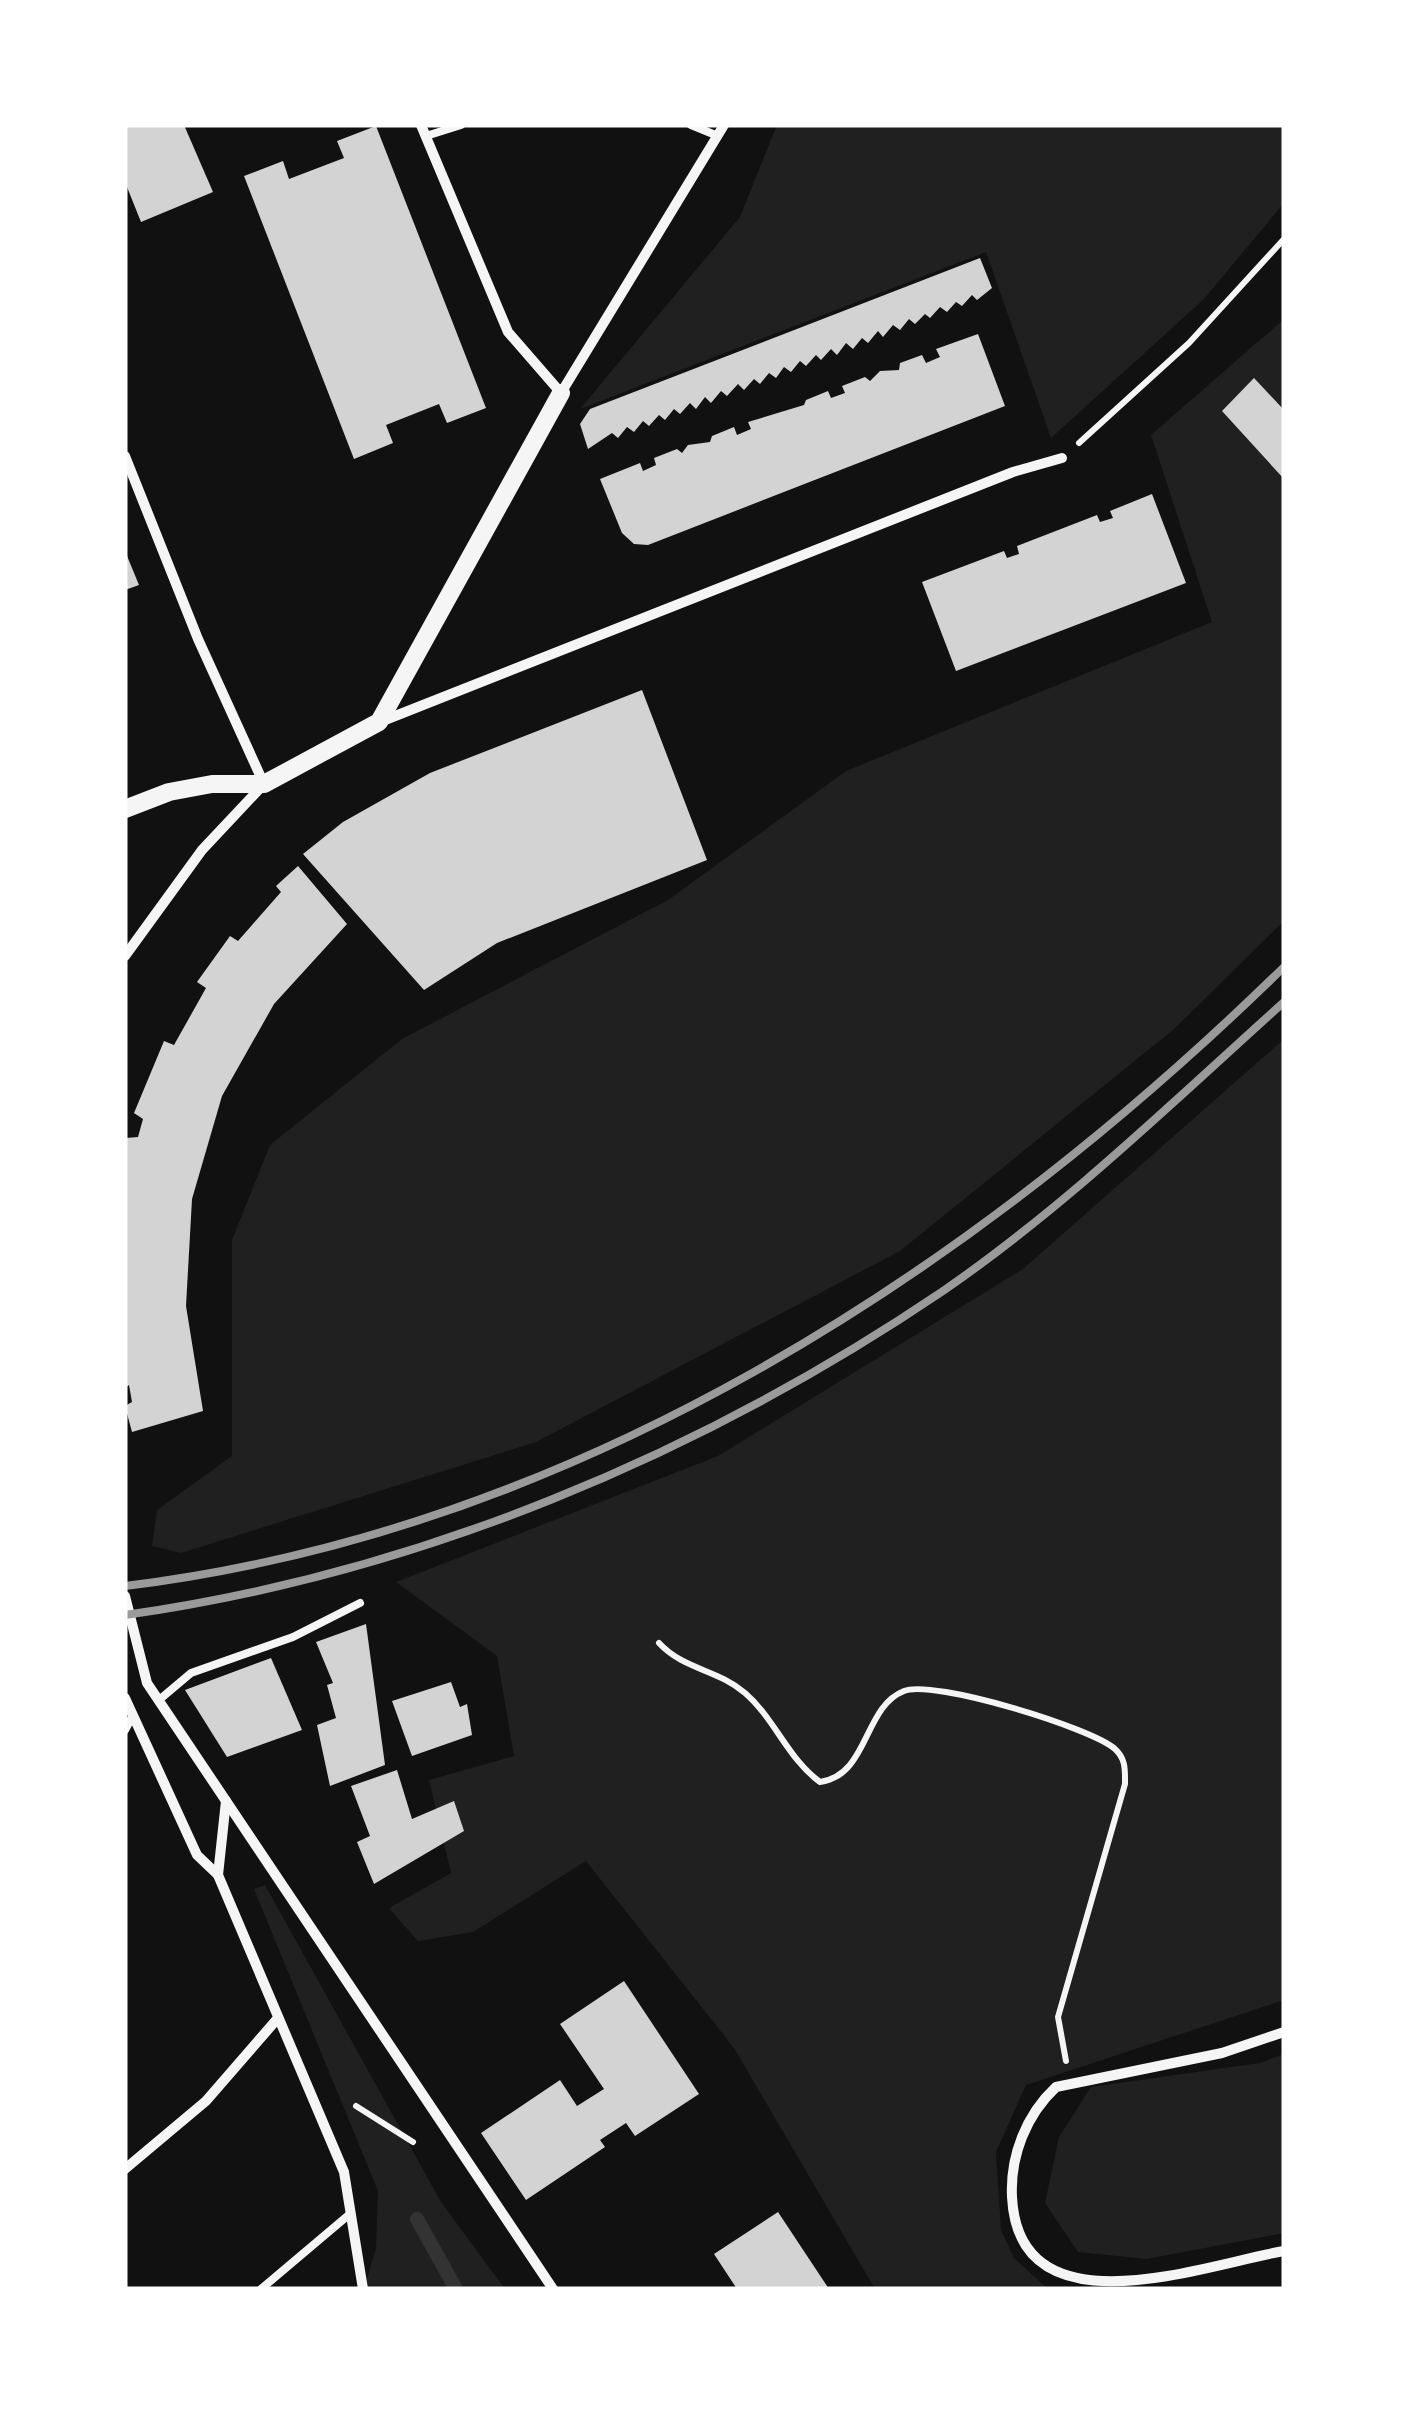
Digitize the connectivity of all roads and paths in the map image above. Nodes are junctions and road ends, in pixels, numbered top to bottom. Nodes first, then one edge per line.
1 (462, 125) edge
2 (691, 125) edge
3 (423, 130) edge
4 (721, 130) edge
5 (1284, 239) edge
6 (562, 394) junction
7 (125, 456) edge
8 (1062, 458) joint
9 (379, 722) junction
10 (264, 784) junction
11 (125, 809) edge
12 (125, 956) edge
13 (125, 1596) edge
14 (360, 1602) dead end
15 (659, 1644) dead end
16 (125, 1698) edge
17 (159, 1700) junction
18 (128, 1724) edge
19 (226, 1800) junction
20 (218, 1875) junction
21 (278, 2018) junction
22 (1284, 2032) edge
23 (1075, 2080) junction
24 (356, 2106) dead end
25 (413, 2142) dead end
26 (125, 2169) edge
27 (351, 2213) junction
28 (1284, 2252) edge
29 (261, 2289) edge
30 (363, 2289) edge
31 (553, 2289) edge

1 - 3 lane
2 - 4 lane
3 - 6 street
4 - 6 street
5 - 8 path
6 - 9 street
7 - 10 street
8 - 9 street
9 - 10 street
10 - 11 street
10 - 12 street
13 - 17 street
14 - 17 lane
15 - 23 path
16 - 18 street
17 - 19 street
18 - 20 street
19 - 20 street
19 - 31 street
20 - 21 street
21 - 26 street
21 - 27 street
22 - 23 street
23 - 28 street
24 - 25 path
27 - 29 lane
27 - 30 street

